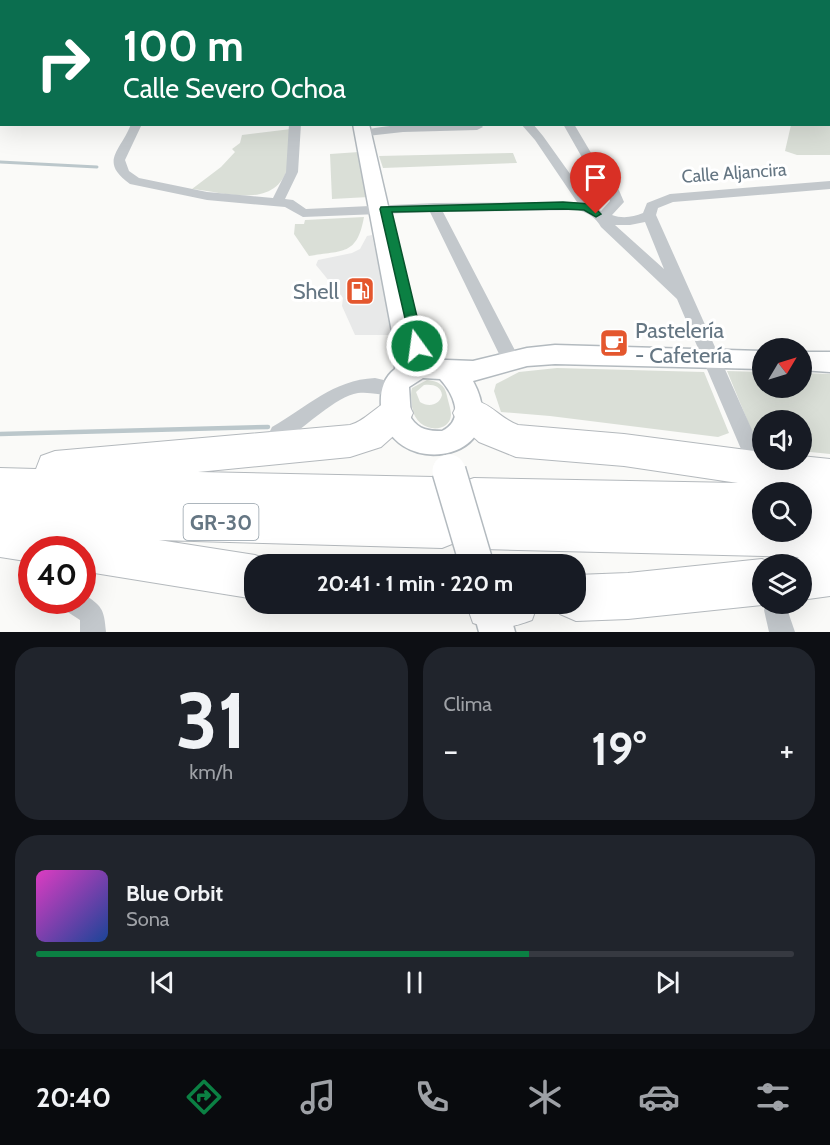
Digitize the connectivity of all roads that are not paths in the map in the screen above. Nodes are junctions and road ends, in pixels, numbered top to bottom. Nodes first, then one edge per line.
1 (136, 126) edge
2 (295, 126) edge
3 (528, 126) edge
4 (569, 126) edge
5 (365, 127) edge
6 (477, 127) dead end
7 (830, 185) edge
8 (277, 202) junction
9 (434, 207) junction
10 (587, 207) junction
11 (382, 210) junction
12 (603, 217) junction
13 (648, 221) junction
14 (618, 228) junction
15 (684, 296) junction
16 (711, 358) junction
17 (511, 360) junction
18 (752, 360) edge
19 (812, 361) edge
20 (830, 362) edge
21 (486, 370) junction
22 (416, 383) junction
23 (464, 416) junction
24 (279, 433) dead end
25 (425, 443) junction
26 (751, 450) dead end
27 (0, 469) edge
28 (830, 476) edge
29 (0, 486) edge
30 (812, 503) edge
31 (752, 504) edge
32 (830, 504) edge
33 (0, 517) edge
34 (0, 537) edge
35 (830, 537) edge
36 (475, 553) edge
37 (830, 574) edge
38 (244, 575) edge
39 (812, 583) edge
40 (586, 598) edge
41 (752, 599) edge
42 (92, 614) edge
43 (93, 632) edge

1 - 8 street
2 - 8 street
3 - 10 street
4 - 12 street
5 - 6 street
5 - 11 street
7 - 13 street, Calle Aljancira
8 - 11 street
9 - 10 street
9 - 11 street
9 - 17 street
10 - 12 street
11 - 22 street
12 - 14 street
13 - 14 street
13 - 15 street
14 - 15 street
15 - 16 street
16 - 17 street
16 - 18 street
16 - 26 street
17 - 21 street
19 - 20 street
21 - 22 street
21 - 23 street
22 - 23 street
22 - 24 street
22 - 25 street
22 - 27 highway
23 - 25 street
23 - 28 highway
23 - 36 street
25 - 36 street
29 - 36 highway, GR-30
30 - 32 highway
31 - 36 highway, GR-30
33 - 36 highway, GR-30
34 - 38 highway
35 - 36 highway, GR-30
37 - 39 highway
40 - 41 highway
42 - 43 street

